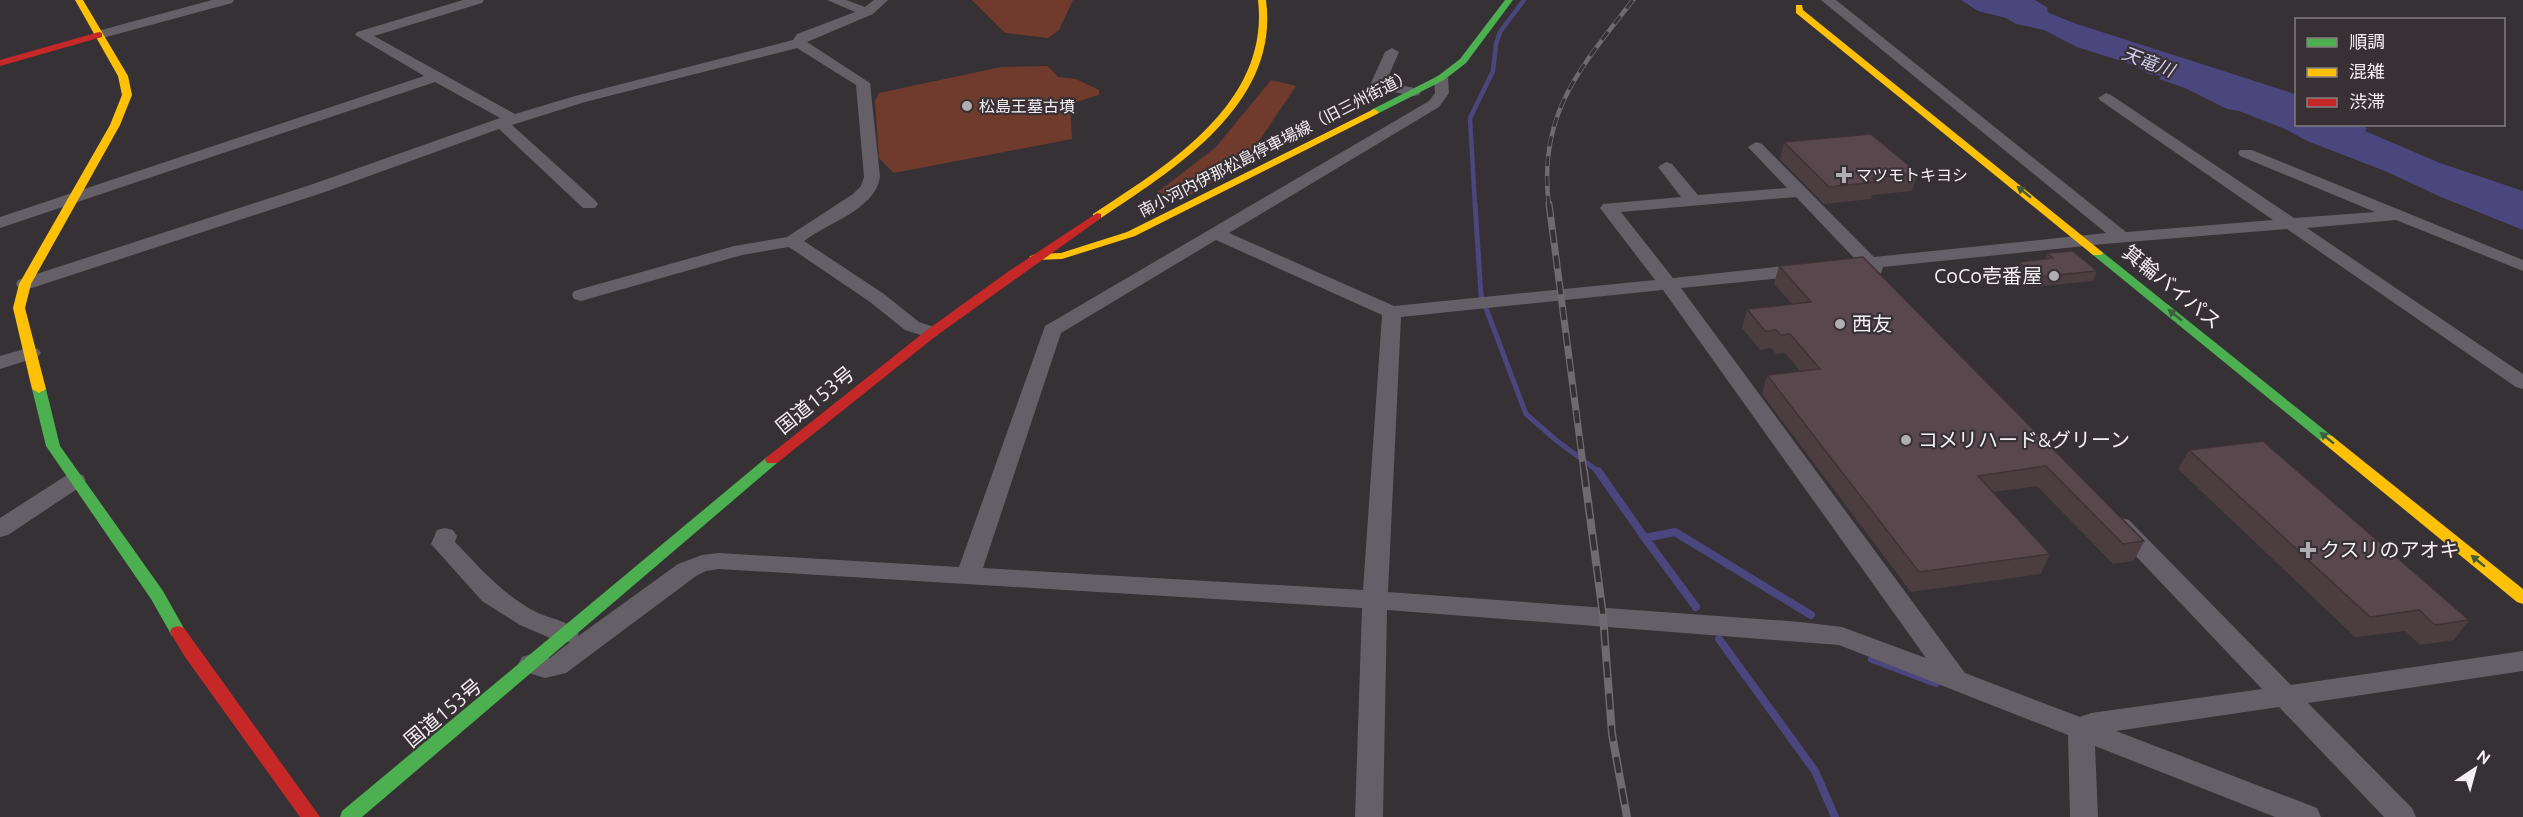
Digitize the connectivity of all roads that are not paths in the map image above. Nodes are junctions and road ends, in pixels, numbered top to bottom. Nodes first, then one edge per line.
1 (80, 0) edge
2 (227, 0) edge
3 (477, 0) edge
4 (834, 0) edge
5 (881, 0) edge
6 (1262, 0) edge
7 (1828, 0) edge
8 (1795, 4) edge
9 (1504, 5) edge
10 (866, 12) junction
11 (99, 35) junction
12 (799, 43) junction
13 (1392, 52) dead end
14 (0, 63) edge
15 (435, 77) junction
16 (1442, 78) junction
17 (1414, 92) junction
18 (2106, 98) dead end
19 (507, 121) junction
20 (1756, 147) dead end
21 (2246, 153) dead end
22 (1666, 167) dead end
23 (1798, 192) junction
24 (72, 198) junction
25 (1693, 200) junction
26 (589, 204) dead end
27 (2399, 215) junction
28 (2287, 222) junction
29 (0, 223) edge
30 (1217, 234) junction
31 (2104, 239) junction
32 (792, 241) junction
33 (2084, 241) junction
34 (2123, 246) junction
35 (1035, 257) junction
36 (1869, 263) junction
37 (2523, 266) edge
38 (1886, 280) edge
39 (25, 284) junction
40 (1669, 285) junction
41 (581, 295) dead end
42 (1392, 312) junction
43 (930, 332) junction
44 (31, 353) junction
45 (0, 363) edge
46 (2523, 383) edge
47 (75, 480) junction
48 (2110, 514) edge
49 (0, 529) edge
50 (445, 536) dead end
51 (968, 576) junction
52 (2523, 598) edge
53 (1376, 600) junction
54 (566, 634) junction
55 (2523, 661) edge
56 (531, 664) junction
57 (1955, 679) junction
58 (2283, 696) junction
59 (2082, 739) junction
60 (311, 817) edge
61 (349, 817) edge
62 (1369, 817) edge
63 (2084, 817) edge
64 (2307, 817) edge
65 (2402, 817) edge

1 - 11 main road
2 - 11 street
3 - 15 street
4 - 10 street
5 - 10 street
6 - 35 main road, 国道153号
7 - 34 street
8 - 31 main road, 箕輪バイパス
33 -> 8 main road, 箕輪バイパス
9 - 16 main road, 南小河内伊那松島停車場線（旧三州街道）
10 - 12 street
11 - 14 main road
11 - 24 main road
12 - 19 street
12 - 32 street
13 - 17 street
15 - 19 street
15 - 24 street
16 - 17 main road, 南小河内伊那松島停車場線（旧三州街道）
16 - 30 street
17 - 35 main road, 南小河内伊那松島停車場線（旧三州街道）
18 - 28 street
19 - 26 street
19 - 39 street
20 - 23 street
21 - 27 street
22 - 25 street
23 - 25 street
23 - 36 street
24 - 29 street
24 - 39 main road
25 - 40 street
27 - 28 street
27 - 37 street
28 - 34 street
28 - 46 street
30 - 42 street
30 - 51 street
31 - 33 street
31 - 34 street
32 - 41 street
32 - 43 street
33 - 36 street
52 -> 33 main road, 箕輪バイパス
35 - 43 main road, 国道153号
36 - 38 street
36 - 40 street
39 - 44 main road
40 - 42 street
40 - 57 street
42 - 53 street
43 - 54 main road, 国道153号
44 - 45 street
44 - 47 main road
47 - 49 street
47 - 60 main road
48 - 58 street
50 - 54 street
51 - 53 street
51 - 56 street
53 - 57 street
53 - 62 street
54 - 56 main road, 国道153号
55 - 58 street
56 - 61 main road, 国道153号
57 - 59 street
58 - 59 street
58 - 65 street
59 - 63 street
59 - 64 street

